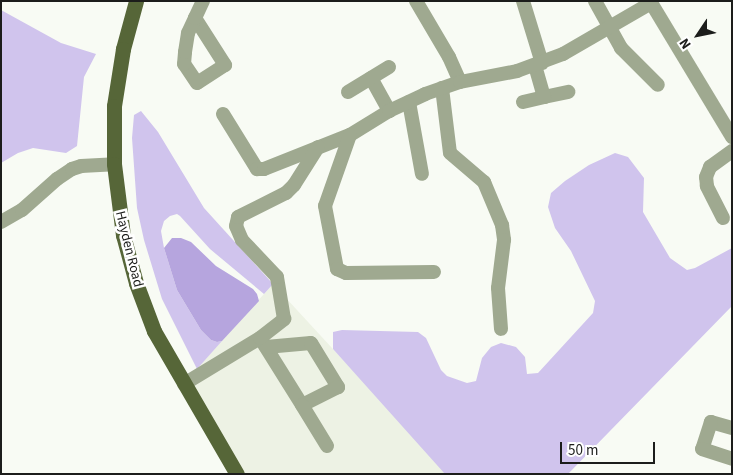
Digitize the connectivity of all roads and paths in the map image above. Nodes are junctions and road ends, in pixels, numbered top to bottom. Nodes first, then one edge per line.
1 (136, 1) edge
2 (203, 1) edge
3 (416, 1) edge
4 (523, 1) edge
5 (595, 1) edge
6 (650, 2) edge
7 (195, 18) dead end
8 (611, 28) junction
9 (539, 64) junction
10 (389, 66) dead end
11 (371, 78) junction
12 (460, 82) junction
13 (658, 85) dead end
14 (442, 88) junction
15 (348, 92) dead end
16 (568, 92) dead end
17 (544, 97) junction
18 (409, 102) junction
19 (524, 102) dead end
20 (389, 111) junction
21 (223, 114) dead end
22 (350, 135) junction
23 (732, 137) edge
24 (318, 147) junction
25 (732, 151) edge
26 (114, 164) junction
27 (422, 174) dead end
28 (723, 218) dead end
29 (1, 222) edge
30 (434, 272) dead end
31 (501, 329) dead end
32 (263, 342) junction
33 (184, 384) junction
34 (302, 405) junction
35 (732, 428) edge
36 (327, 446) dead end
37 (732, 459) edge
38 (237, 474) edge

1 - 26 main road, Hayden Road
2 - 7 street
3 - 12 street
4 - 9 street
5 - 8 street
6 - 8 street
6 - 23 street
8 - 9 street
8 - 13 street
9 - 12 street
9 - 17 street
10 - 11 street
11 - 15 street
11 - 20 street
12 - 14 street
14 - 18 street
14 - 31 street
16 - 17 street
17 - 19 street
18 - 20 street
18 - 27 street
20 - 22 street
21 - 24 street
22 - 24 street
22 - 30 street
24 - 32 street
25 - 28 street
26 - 29 street
26 - 33 main road, Hayden Road
32 - 33 street
32 - 34 street
32 - 34 street
33 - 38 main road, Hayden Road
34 - 36 street
35 - 37 street

